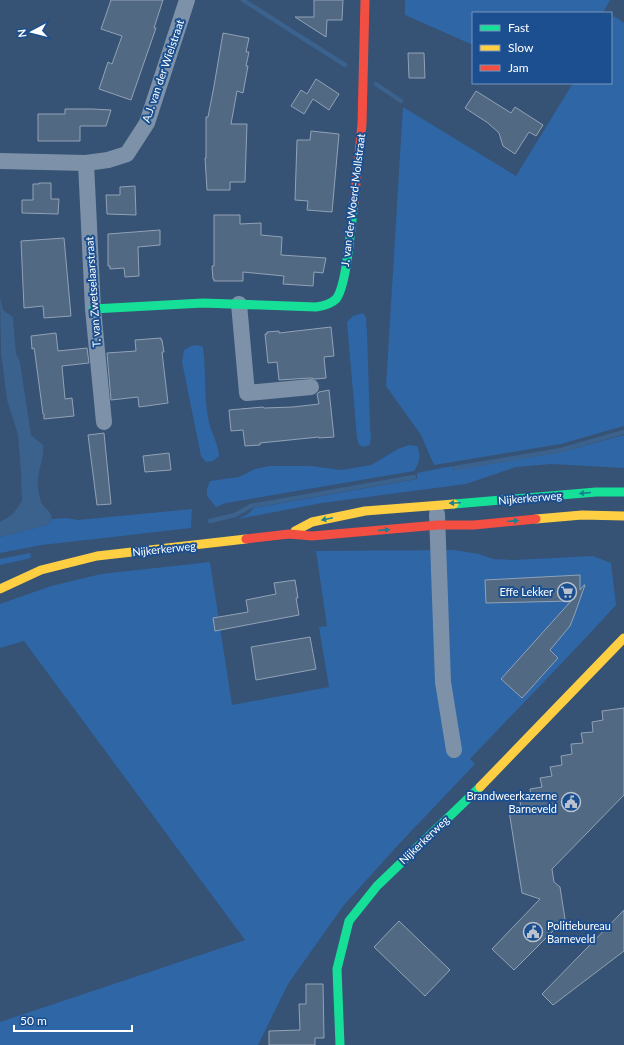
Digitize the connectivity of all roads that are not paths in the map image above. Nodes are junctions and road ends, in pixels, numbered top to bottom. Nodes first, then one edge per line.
1 (187, 0) edge
2 (365, 0) edge
3 (0, 161) edge
4 (86, 163) junction
5 (239, 304) junction
6 (93, 309) junction
7 (311, 387) dead end
8 (104, 422) dead end
9 (624, 492) edge
10 (437, 504) junction
11 (622, 515) edge
12 (438, 525) junction
13 (289, 534) junction
14 (40, 570) junction
15 (7, 576) dead end
16 (0, 589) edge
17 (624, 638) edge
18 (454, 750) dead end
19 (340, 1045) edge

1 - 4 street, A.J. van der Wielstraat
2 - 5 street, J. van der Woerd-Mollstraat
3 - 4 street, A.J. van der Wielstraat
4 - 6 street, T. van Zwetselaarstraat
5 - 6 street, J. van der Woerd-Mollstraat
5 - 7 street
6 - 8 street, T. van Zwetselaarstraat
9 -> 10 street, Nijkerkerweg
10 - 12 street
10 -> 13 street, Nijkerkerweg
12 -> 11 street, Nijkerkerweg
13 -> 12 street, Nijkerkerweg
12 - 18 street
13 - 14 street, Nijkerkerweg
14 - 15 street, Nijkerkerweg
14 - 16 street, Nijkerkerweg
17 - 19 street, Nijkerkerweg

